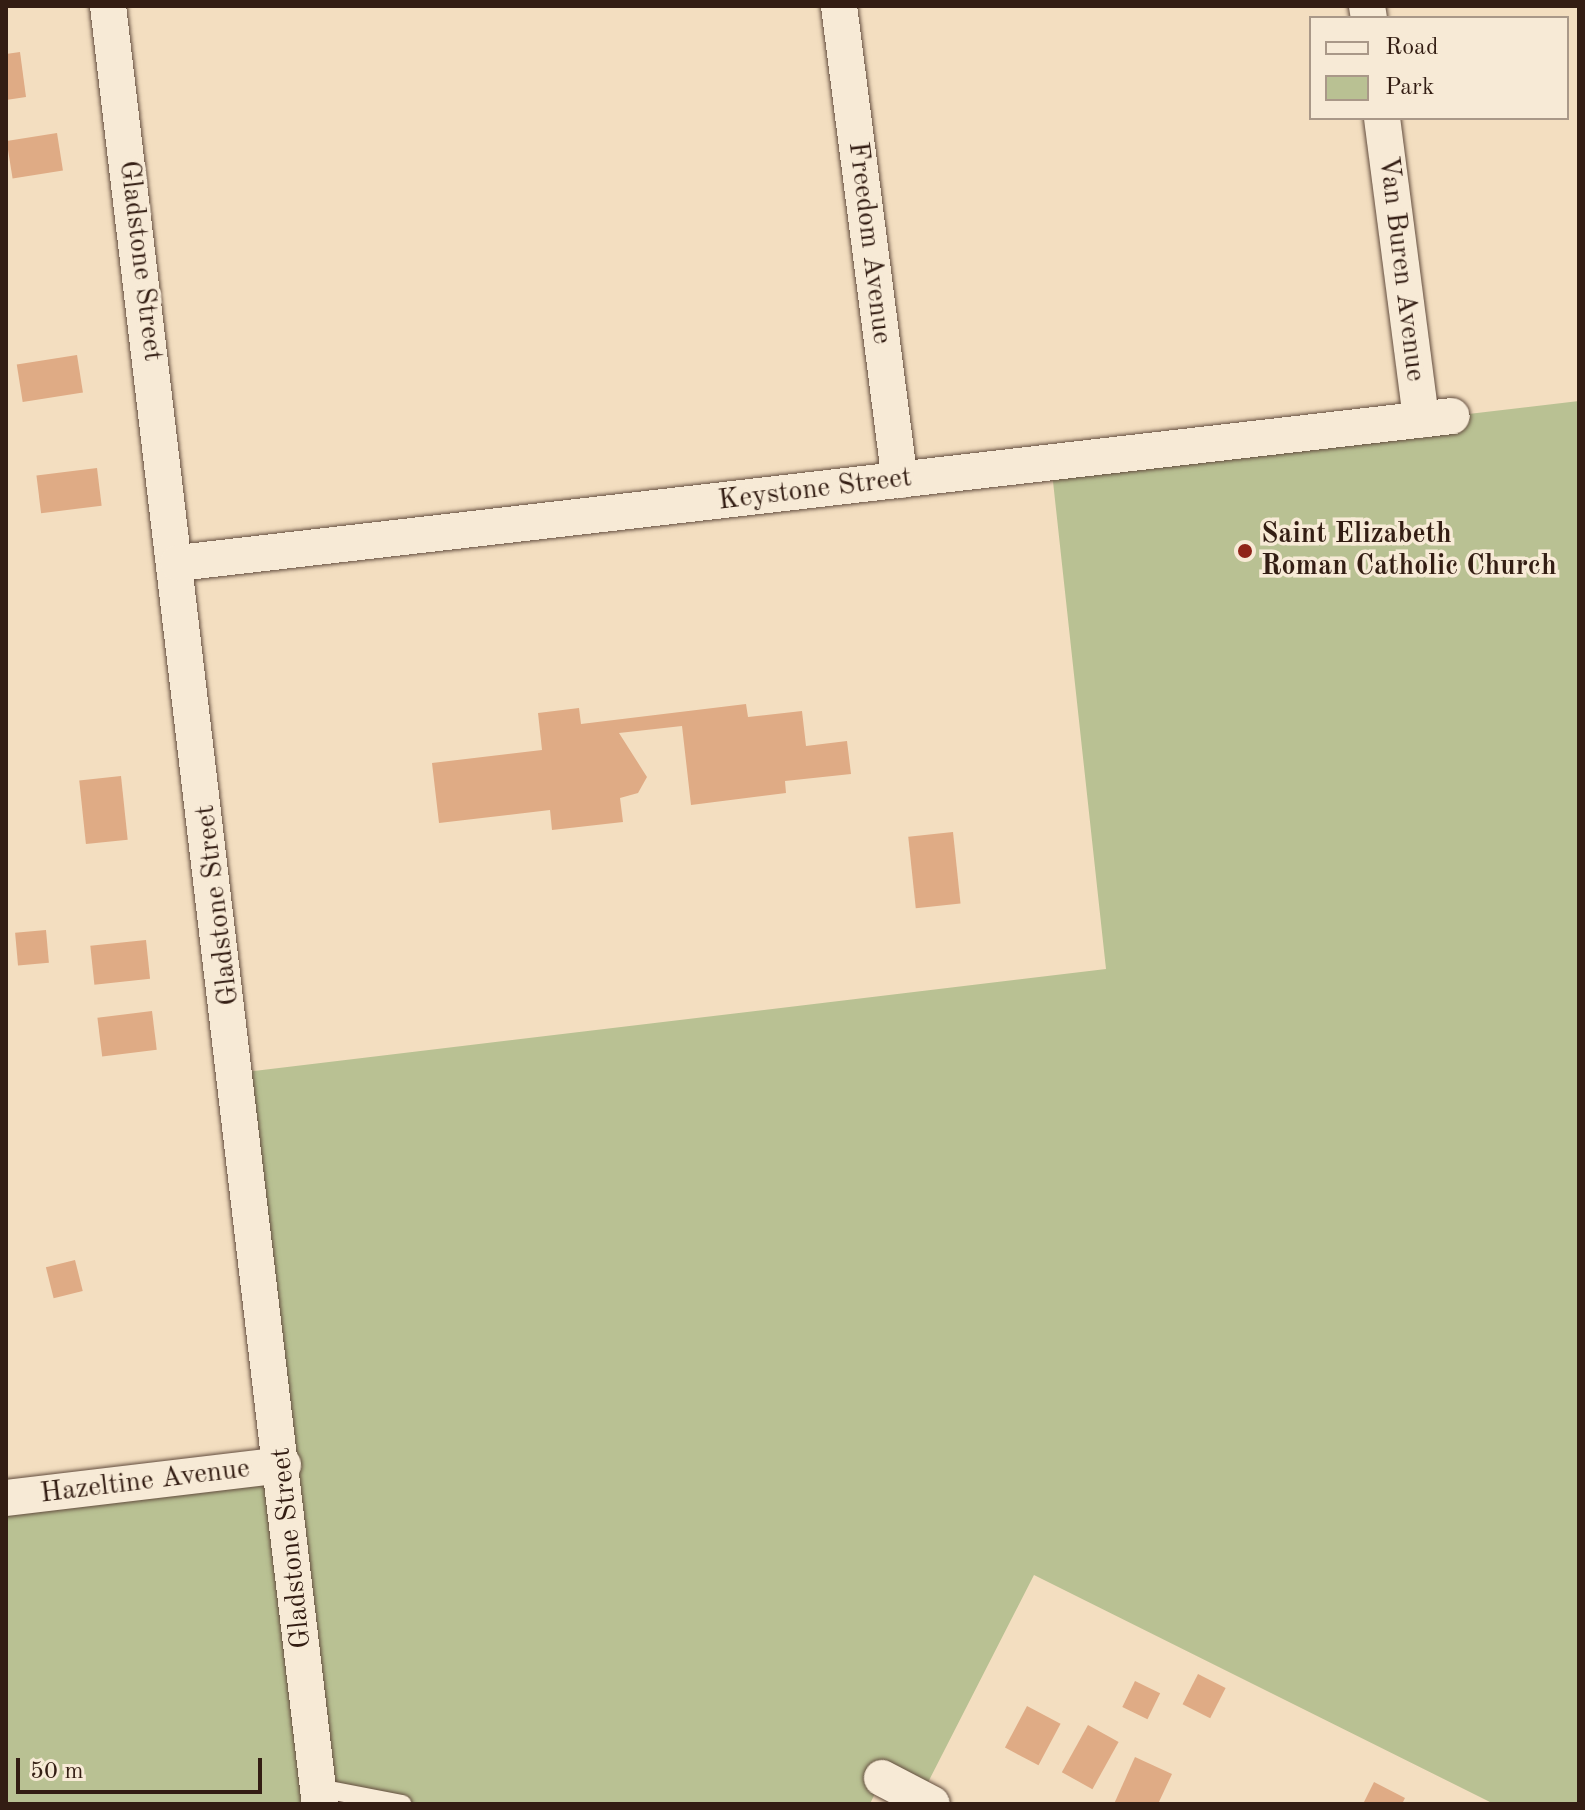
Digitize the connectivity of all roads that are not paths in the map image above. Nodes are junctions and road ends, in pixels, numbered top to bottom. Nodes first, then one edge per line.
1 (108, 6) edge
2 (839, 6) edge
3 (1382, 120) edge
4 (1437, 417) joint
5 (900, 480) junction
6 (178, 563) junction
7 (283, 1465) junction
8 (6, 1498) edge
9 (882, 1778) dead end
10 (320, 1796) edge
11 (402, 1804) edge
12 (932, 1804) edge

1 - 6 street, Gladstone Street
2 - 5 street, Freedom Avenue
3 - 4 street, Van Buren Avenue
4 - 5 street, Keystone Street
5 - 6 street, Keystone Street
6 - 7 street, Gladstone Street
7 - 8 street, Hazeltine Avenue
7 - 10 street, Gladstone Street
9 - 12 street
10 - 11 lane

